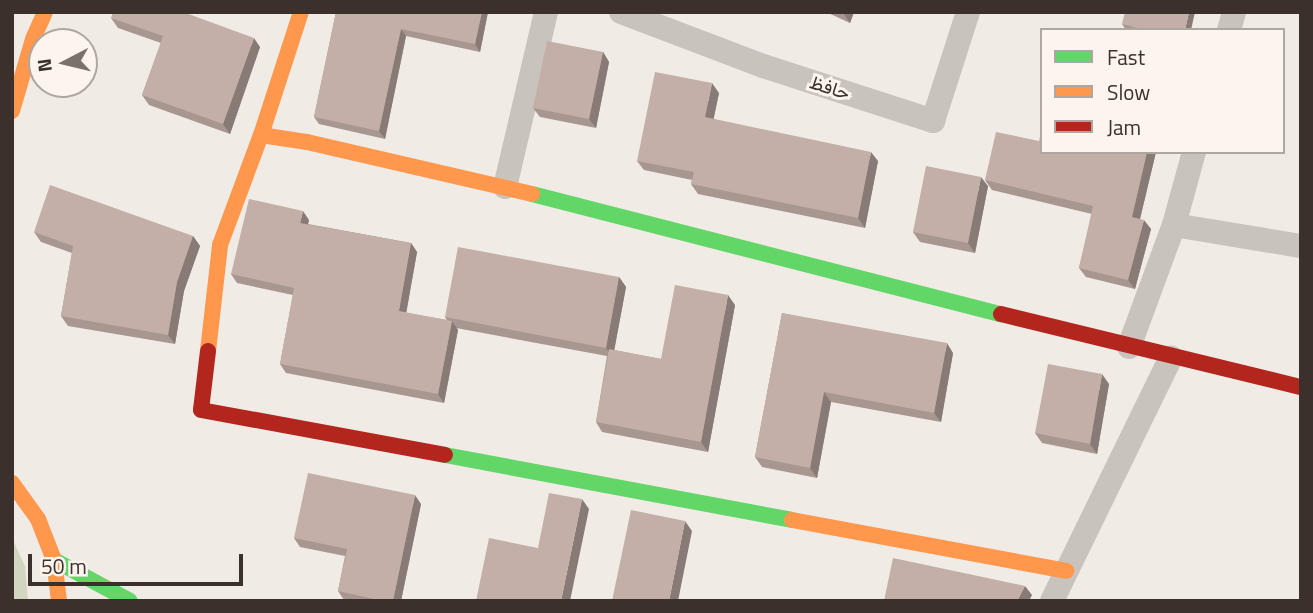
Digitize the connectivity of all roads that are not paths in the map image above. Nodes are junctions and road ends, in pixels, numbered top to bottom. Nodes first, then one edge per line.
1 (45, 12) edge
2 (301, 12) edge
3 (546, 12) edge
4 (621, 12) edge
5 (968, 12) edge
6 (12, 111) edge
7 (261, 135) junction
8 (1193, 154) edge
9 (505, 187) junction
10 (1174, 225) junction
11 (1301, 246) edge
12 (1129, 347) junction
13 (1171, 357) junction
14 (1301, 387) edge
15 (12, 482) edge
16 (54, 560) junction
17 (1066, 571) junction
18 (59, 601) edge
19 (130, 601) edge
20 (1052, 601) edge

1 - 6 street
2 - 7 street
3 - 9 street
4 - 5 street, حافظ
7 - 9 street
7 - 17 street
8 - 10 street
9 - 12 street
10 - 11 street
10 - 12 street
12 - 13 street
13 - 14 street
13 - 17 street
15 - 16 street
16 - 18 street
16 - 19 street
17 - 20 street

